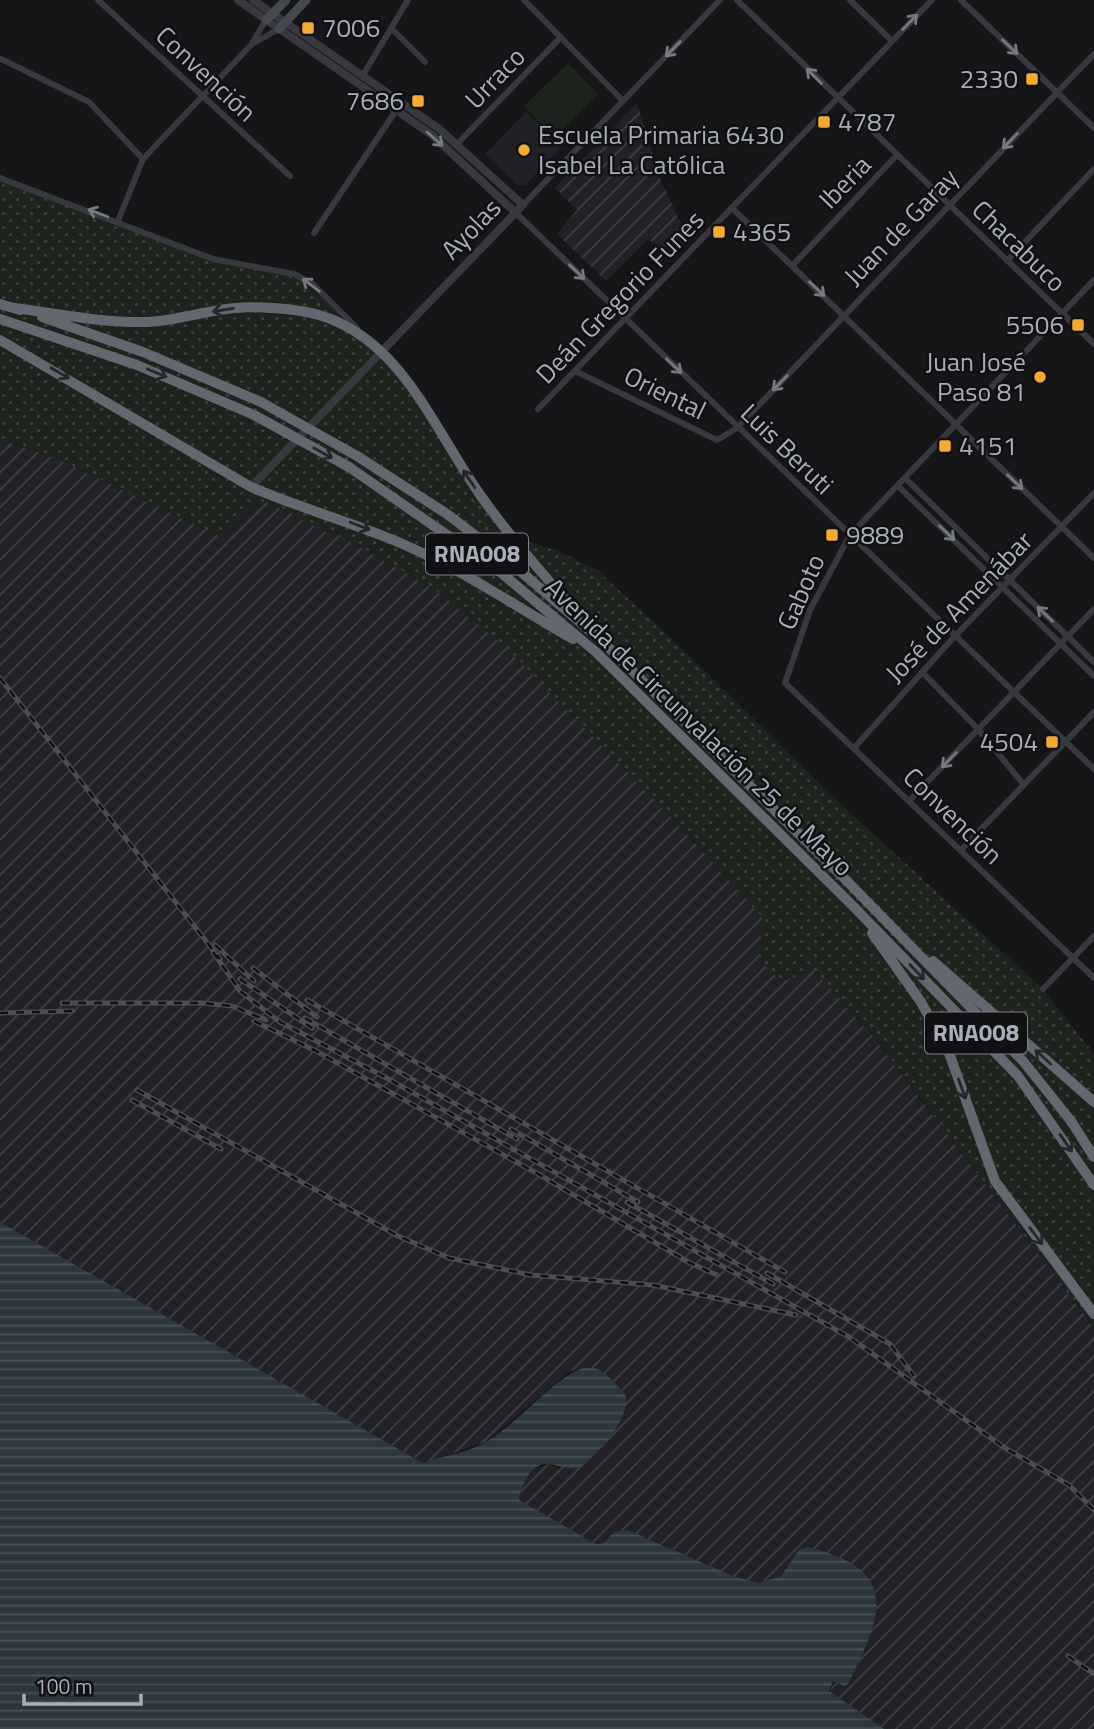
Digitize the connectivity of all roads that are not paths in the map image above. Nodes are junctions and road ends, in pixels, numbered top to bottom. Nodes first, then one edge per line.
1 (98, 0) edge
2 (238, 0) edge
3 (253, 0) edge
4 (286, 0) edge
5 (306, 0) edge
6 (408, 0) edge
7 (524, 0) edge
8 (720, 0) edge
9 (737, 0) edge
10 (850, 0) edge
11 (932, 0) edge
12 (961, 0) edge
13 (269, 17) junction
14 (282, 26) junction
15 (391, 28) junction
16 (561, 37) junction
17 (892, 41) junction
18 (251, 45) junction
19 (1094, 54) edge
20 (1, 59) edge
21 (425, 62) dead end
22 (362, 75) junction
23 (1057, 92) junction
24 (202, 97) junction
25 (836, 98) junction
26 (623, 101) junction
27 (400, 106) junction
28 (1094, 128) edge
29 (456, 145) junction
30 (897, 155) junction
31 (143, 159) junction
32 (1094, 169) edge
33 (289, 176) dead end
34 (0, 178) edge
35 (523, 205) junction
36 (949, 205) junction
37 (732, 208) junction
38 (516, 213) junction
39 (118, 221) junction
40 (314, 233) dead end
41 (1007, 261) junction
42 (792, 266) junction
43 (1094, 280) edge
44 (0, 304) edge
45 (15, 308) junction
46 (1062, 313) junction
47 (844, 316) junction
48 (0, 319) edge
49 (625, 319) junction
50 (360, 332) junction
51 (0, 340) edge
52 (1094, 344) edge
53 (382, 352) junction
54 (575, 371) junction
55 (538, 410) dead end
56 (957, 424) junction
57 (737, 428) junction
58 (905, 478) junction
59 (251, 486) junction
60 (898, 486) junction
61 (1094, 493) edge
62 (1062, 527) junction
63 (850, 535) junction
64 (1094, 558) edge
65 (1010, 580) junction
66 (1002, 587) junction
67 (1094, 609) edge
68 (1068, 636) junction
69 (954, 637) junction
70 (602, 641) junction
71 (1060, 643) junction
72 (597, 653) junction
73 (1094, 662) edge
74 (922, 672) junction
75 (1094, 676) edge
76 (785, 683) joint
77 (1013, 693) junction
78 (1094, 712) edge
79 (978, 729) junction
80 (1065, 742) junction
81 (854, 748) junction
82 (1094, 769) edge
83 (1024, 785) junction
84 (909, 801) junction
85 (961, 850) junction
86 (852, 905) junction
87 (879, 915) junction
88 (1094, 936) edge
89 (1073, 958) junction
90 (1094, 978) edge
91 (1043, 989) dead end
92 (1094, 1102) edge
93 (1094, 1157) edge
94 (1094, 1185) edge
95 (1094, 1314) edge

1 - 24 street, Convención
2 - 13 street
3 - 13 street
4 - 13 main road
5 - 14 main road
6 - 15 street
7 - 16 street
8 -> 26 street, Ayolas
25 -> 9 street, Chacabuco
10 - 17 street
17 -> 11 street, Deán Gregorio Funes
12 -> 23 street
13 - 14 street
13 - 18 street
14 - 18 street
14 - 22 street
14 - 27 street
15 - 21 street
15 - 22 street
16 - 26 street
16 - 29 street, Urraco
17 - 25 street, Deán Gregorio Funes
18 - 24 street
19 - 23 street, Juan de Garay
20 - 31 street
22 - 27 street
23 - 28 street
23 -> 36 street, Juan de Garay
24 - 31 street
24 - 33 street, Convención
25 - 30 street, Chacabuco
25 - 37 street, Deán Gregorio Funes
26 - 35 street, Ayolas
27 - 29 street
27 -> 38 street
27 - 40 street
29 - 35 street
30 - 36 street, Chacabuco
30 - 42 street, Iberia
31 - 39 street
32 - 41 street
39 -> 34 street
35 - 38 street, Ayolas
36 - 41 street, Chacabuco
36 - 47 street, Juan de Garay
37 - 42 street
37 - 49 street, Deán Gregorio Funes
38 -> 49 street, Luis Beruti
38 - 53 street, Ayolas
50 -> 39 street
41 - 46 street, Chacabuco
42 -> 47 street
43 - 46 street, Gaboto
44 - 45 highway, Avenida de Circunvalación 25 de Mayo / RNA008
50 -> 45 highway
45 - 70 highway, Avenida de Circunvalación 25 de Mayo / RNA008, bridge
46 - 52 street, Chacabuco
46 - 56 street, Gaboto
47 - 56 street
47 -> 57 street, Juan de Garay
48 -> 72 highway, Avenida de Circunvalación 25 de Mayo / RNA008, bridge
49 - 54 street, Deán Gregorio Funes
49 -> 57 street, Luis Beruti
50 - 53 highway
51 -> 59 highway
53 - 59 street, Ayolas
70 -> 53 highway, RNA008
54 - 55 street, Deán Gregorio Funes
54 - 57 street, Oriental
56 - 58 street, Gaboto
56 -> 62 street
57 - 63 street, Luis Beruti
58 - 60 street, Gaboto
58 - 65 street
59 -> 72 highway
60 - 63 street, Gaboto
60 -> 66 street
61 - 62 street, José de Amenábar
62 - 64 street
62 - 65 street, José de Amenábar
63 - 69 street, Luis Beruti
63 - 76 street, Gaboto
65 - 66 street, José de Amenábar
68 -> 65 street
66 - 69 street, José de Amenábar
66 - 71 street
67 - 68 street
68 - 71 street
68 - 73 street
69 - 74 street, José de Amenábar
69 - 77 street, Luis Beruti
70 - 87 highway, Avenida de Circunvalación 25 de Mayo / RNA008
71 - 75 street
71 - 77 street
72 - 86 highway, Avenida de Circunvalación 25 de Mayo / RNA008
74 - 79 street
74 - 81 street, José de Amenábar
76 - 81 street, Convención
77 - 79 street
77 - 80 street, Luis Beruti
78 - 80 street
79 - 83 street
79 -> 84 street
80 - 82 street, Luis Beruti
80 - 83 street
81 - 84 street, Convención
83 - 85 street
84 - 85 street, Convención
85 - 89 street, Convención
86 -> 94 highway, Avenida de Circunvalación 25 de Mayo / RNA008
86 -> 95 highway, RNA008
92 -> 87 highway
87 - 93 highway, Avenida de Circunvalación 25 de Mayo / RNA008
88 - 89 street
89 - 90 street, Convención
89 - 91 street

